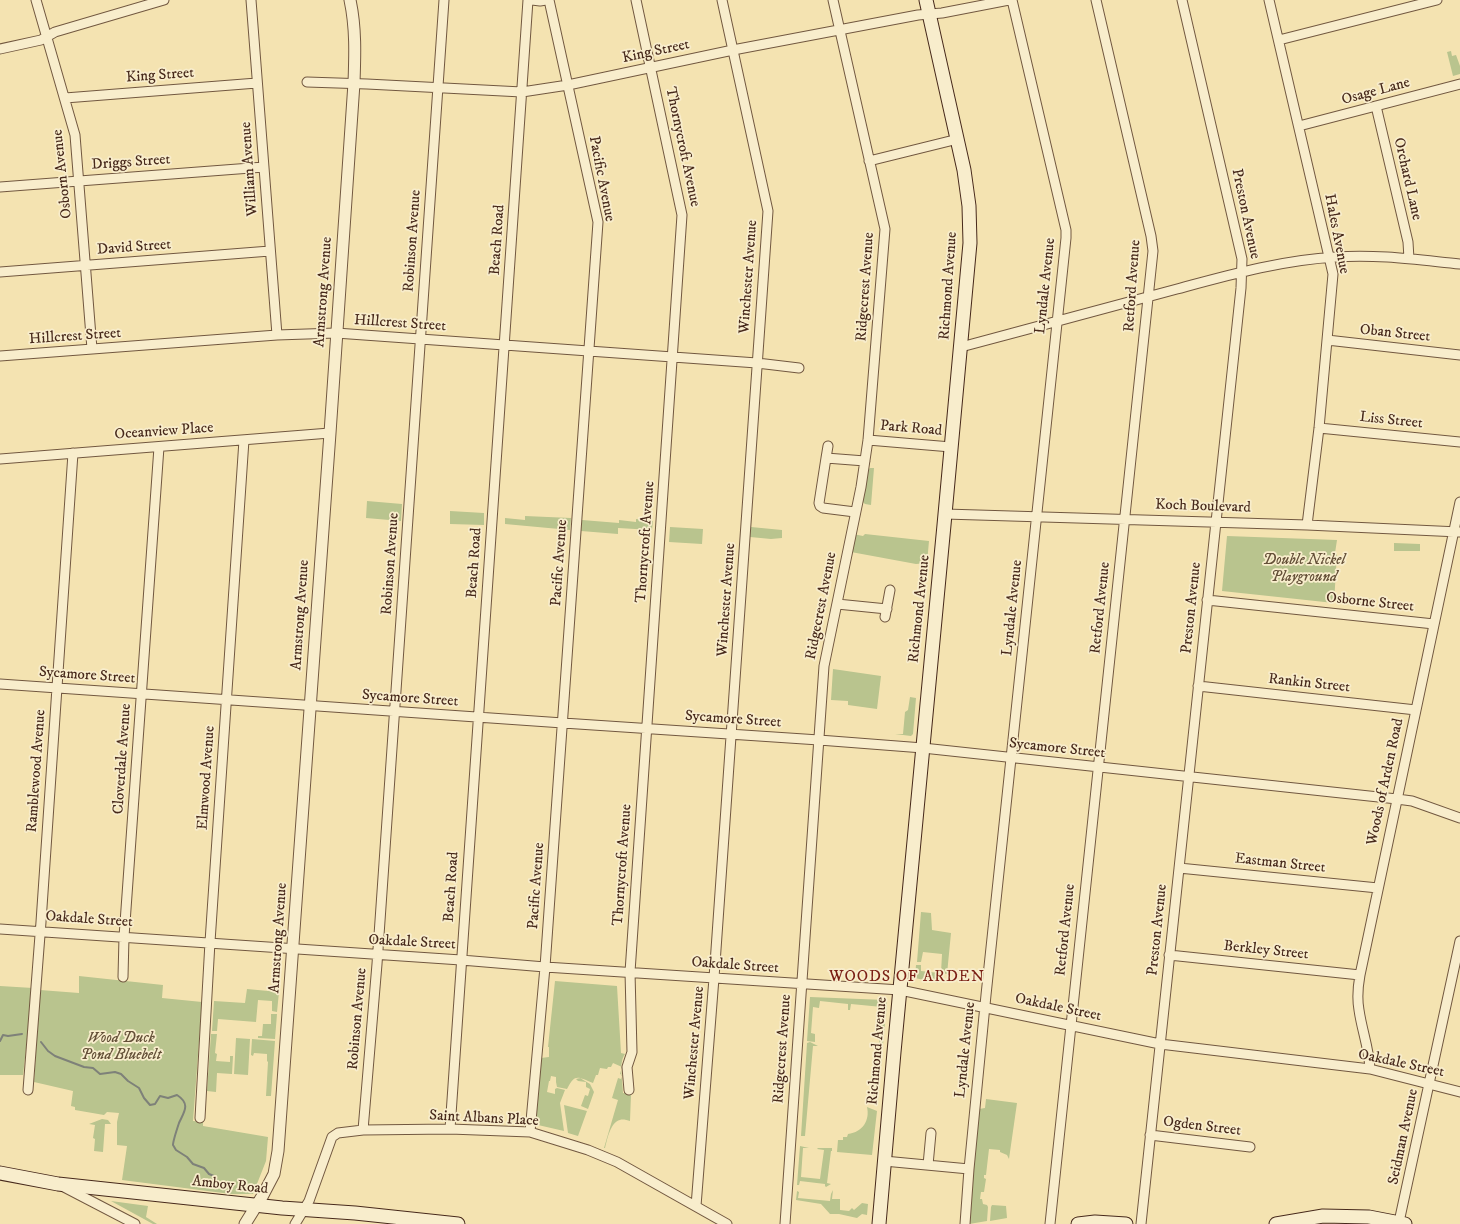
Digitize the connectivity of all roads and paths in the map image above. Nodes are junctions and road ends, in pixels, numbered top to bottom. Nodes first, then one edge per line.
1 (36, 0) edge
2 (164, 0) edge
3 (251, 0) edge
4 (350, 0) edge
5 (444, 0) edge
6 (528, 0) edge
7 (532, 0) edge
8 (548, 0) edge
9 (636, 0) edge
10 (722, 0) edge
11 (833, 0) edge
12 (926, 0) edge
13 (1009, 0) edge
14 (1012, 0) edge
15 (1096, 0) edge
16 (1182, 0) edge
17 (1269, 0) edge
18 (1437, 0) edge
19 (929, 14) junction
20 (840, 30) junction
21 (48, 37) junction
22 (1279, 40) junction
23 (0, 49) edge
24 (733, 50) junction
25 (651, 67) junction
26 (307, 82) dead end
27 (257, 83) junction
28 (354, 83) junction
29 (1460, 84) edge
30 (568, 85) junction
31 (438, 88) junction
32 (522, 92) junction
33 (65, 98) junction
34 (1376, 106) junction
35 (1299, 126) junction
36 (958, 139) junction
37 (869, 161) junction
38 (264, 167) junction
39 (79, 181) junction
40 (0, 187) edge
41 (270, 251) junction
42 (1329, 257) junction
43 (1409, 258) junction
44 (1460, 264) edge
45 (86, 265) junction
46 (0, 272) edge
47 (1242, 272) junction
48 (1148, 297) junction
49 (1057, 321) junction
50 (336, 333) junction
51 (277, 335) junction
52 (421, 340) junction
53 (1327, 340) junction
54 (504, 345) junction
55 (960, 347) junction
56 (92, 349) junction
57 (588, 351) junction
58 (1460, 355) edge
59 (0, 356) edge
60 (672, 357) junction
61 (757, 363) junction
62 (799, 368) dead end
63 (1319, 428) junction
64 (330, 433) junction
65 (244, 440) junction
66 (868, 440) junction
67 (1460, 442) edge
68 (828, 446) dead end
69 (159, 447) junction
70 (951, 447) junction
71 (73, 453) junction
72 (826, 458) junction
73 (0, 459) edge
74 (865, 461) junction
75 (1460, 502) edge
76 (856, 512) junction
77 (945, 514) junction
78 (1037, 517) junction
79 (1124, 519) junction
80 (1216, 522) junction
81 (1307, 525) junction
82 (1457, 532) edge
83 (890, 590) dead end
84 (1207, 600) junction
85 (837, 604) junction
86 (1434, 624) junction
87 (0, 684) edge
88 (1198, 686) junction
89 (57, 688) junction
90 (141, 694) junction
91 (226, 700) junction
92 (310, 705) junction
93 (1416, 710) junction
94 (394, 711) junction
95 (478, 718) junction
96 (563, 723) junction
97 (647, 728) junction
98 (731, 734) junction
99 (819, 740) junction
100 (923, 748) junction
101 (1011, 758) junction
102 (1098, 767) junction
103 (1188, 777) junction
104 (1397, 799) junction
105 (1460, 818) edge
106 (1179, 868) junction
107 (1378, 888) junction
108 (0, 929) edge
109 (40, 931) junction
110 (124, 936) junction
111 (1460, 941) edge
112 (210, 942) junction
113 (293, 949) junction
114 (377, 955) junction
115 (1170, 955) junction
116 (461, 960) junction
117 (545, 967) junction
118 (630, 972) junction
119 (1360, 975) junction
120 (123, 977) dead end
121 (714, 978) junction
122 (801, 984) junction
123 (900, 990) junction
124 (984, 1006) junction
125 (1070, 1025) junction
126 (1160, 1044) junction
127 (1370, 1069) junction
128 (1430, 1085) junction
129 (28, 1090) dead end
130 (629, 1090) dead end
131 (1460, 1092) edge
132 (200, 1118) dead end
133 (450, 1129) junction
134 (363, 1130) junction
135 (530, 1132) junction
136 (931, 1133) dead end
137 (1150, 1135) junction
138 (1250, 1147) dead end
139 (884, 1161) junction
140 (928, 1165) junction
141 (969, 1169) junction
142 (0, 1173) edge
143 (58, 1184) junction
144 (256, 1205) junction
145 (696, 1206) junction
146 (304, 1210) junction
147 (1355, 1220) edge
148 (1402, 1223) edge
149 (135, 1224) edge
150 (245, 1224) edge
151 (295, 1224) edge
152 (458, 1224) edge
153 (727, 1224) edge
154 (784, 1224) edge
155 (879, 1224) edge
156 (965, 1224) edge
157 (1050, 1224) edge
158 (1078, 1224) edge
159 (1126, 1224) edge
160 (1141, 1224) edge
161 (1276, 1224) edge

1 - 21 street, Osborn Avenue
2 - 21 street
3 - 27 street, William Avenue
4 - 28 street, Armstrong Avenue
5 - 31 street, Robinson Avenue
6 - 32 street, Beach Road
7 - 8 street
8 - 30 street, Pacific Avenue
9 - 25 street, Thornycroft Avenue
10 - 24 street, Winchester Avenue
11 - 20 street, Ridgecrest Avenue
12 - 19 main road, Richmond Avenue
13 - 19 street, King Street
14 - 49 street, Lyndale Avenue
15 - 48 street, Retford Avenue
16 - 47 street, Preston Avenue
17 - 22 street, Hales Avenue
18 - 22 street
19 - 20 street, King Street
19 - 36 main road, Richmond Avenue
20 - 24 street, King Street
20 - 37 street, Ridgecrest Avenue
21 - 23 street
21 - 33 street, Osborn Avenue
22 - 35 street, Hales Avenue
24 - 25 street, King Street
24 - 61 street, Winchester Avenue
25 - 30 street, King Street
25 - 60 street, Thornycroft Avenue
26 - 28 street, King Street
27 - 33 street, King Street
27 - 38 street, William Avenue
28 - 31 street, King Street
28 - 50 street, Armstrong Avenue
29 - 34 street, Osage Lane
30 - 32 street, King Street
30 - 57 street, Pacific Avenue
31 - 32 street, King Street
31 - 52 street, Robinson Avenue
32 - 54 street, Beach Road
33 - 39 street, Osborn Avenue
34 - 35 street, Osage Lane
34 - 43 street, Orchard Lane
35 - 42 street, Hales Avenue
36 - 37 street
36 - 55 main road, Richmond Avenue
37 - 66 street, Ridgecrest Avenue
38 - 39 street, Driggs Street
38 - 41 street, William Avenue
39 - 40 street, Driggs Street
39 - 45 street, Osborn Avenue
41 - 45 street, David Street
41 - 51 street, William Avenue
42 - 43 street
42 - 47 street
42 - 53 street, Hales Avenue
43 - 44 street
45 - 46 street, David Street
45 - 56 street, Osborn Avenue
47 - 48 street
47 - 80 street, Preston Avenue
48 - 49 street
48 - 79 street, Retford Avenue
49 - 55 street
49 - 78 street, Lyndale Avenue
50 - 51 street, Hillcrest Street
50 - 52 street, Hillcrest Street
50 - 64 street, Armstrong Avenue
51 - 56 street, Hillcrest Street
52 - 54 street, Hillcrest Street
52 - 94 street, Robinson Avenue
53 - 58 street, Oban Street
53 - 63 street, Hales Avenue
54 - 57 street, Hillcrest Street
54 - 95 street, Beach Road
55 - 70 main road, Richmond Avenue
56 - 59 street, Hillcrest Street
57 - 60 street, Hillcrest Street
57 - 96 street, Pacific Avenue
60 - 61 street, Hillcrest Street
60 - 97 street, Thornycroft Avenue
61 - 62 street, Hillcrest Street
61 - 98 street, Winchester Avenue
63 - 67 street, Liss Street
63 - 81 street, Hales Avenue
64 - 65 street, Oceanview Place
64 - 92 street, Armstrong Avenue
65 - 69 street, Oceanview Place
65 - 91 street, Elmwood Avenue
66 - 70 street, Park Road
66 - 74 street, Ridgecrest Avenue
68 - 72 street
69 - 71 street, Oceanview Place
69 - 90 street, Cloverdale Avenue
70 - 77 main road, Richmond Avenue
71 - 73 street, Oceanview Place
71 - 89 street, Ramblewood Avenue
72 - 74 street
72 - 76 street
74 - 76 street, Ridgecrest Avenue
75 - 82 street, Woods of Arden Road
76 - 85 street, Ridgecrest Avenue
77 - 78 street, Koch Boulevard
77 - 100 main road, Richmond Avenue
78 - 79 street, Koch Boulevard
78 - 101 street, Lyndale Avenue
79 - 80 street, Koch Boulevard
79 - 102 street, Retford Avenue
80 - 81 street, Koch Boulevard
80 - 84 street, Preston Avenue
81 - 82 street, Koch Boulevard
82 - 86 street, Woods of Arden Road
83 - 85 street
84 - 86 street, Osborne Street
84 - 88 street, Preston Avenue
85 - 99 street, Ridgecrest Avenue
86 - 93 street, Woods of Arden Road
87 - 89 street, Sycamore Street
88 - 93 street, Rankin Street
88 - 103 street, Preston Avenue
89 - 90 street, Sycamore Street
89 - 109 street, Ramblewood Avenue
90 - 91 street, Sycamore Street
90 - 110 street, Cloverdale Avenue
91 - 92 street, Sycamore Street
91 - 112 street, Elmwood Avenue
92 - 94 street, Sycamore Street
92 - 113 street, Armstrong Avenue
93 - 104 street, Woods of Arden Road
94 - 95 street, Sycamore Street
94 - 114 street, Robinson Avenue
95 - 96 street, Sycamore Street
95 - 116 street, Beach Road
96 - 97 street, Sycamore Street
96 - 117 street, Pacific Avenue
97 - 98 street, Sycamore Street
97 - 118 street, Thornycroft Avenue
98 - 99 street, Sycamore Street
98 - 121 street, Winchester Avenue
99 - 100 street, Sycamore Street
99 - 122 street, Ridgecrest Avenue
100 - 101 street, Sycamore Street
100 - 123 main road, Richmond Avenue
101 - 102 street, Sycamore Street
101 - 124 street, Lyndale Avenue
102 - 103 street, Sycamore Street
102 - 125 street, Retford Avenue
103 - 104 street, Sycamore Street
103 - 106 street, Preston Avenue
104 - 105 street, Sycamore Street
104 - 107 street, Woods of Arden Road
106 - 107 street, Eastman Street
106 - 115 street, Preston Avenue
107 - 119 street, Woods of Arden Road
108 - 109 street, Oakdale Street
109 - 110 street, Oakdale Street
109 - 129 street, Ramblewood Avenue
110 - 112 street, Oakdale Street
110 - 120 street, Cloverdale Avenue
111 - 128 street, Seidman Avenue
112 - 113 street, Oakdale Street
112 - 132 street, Elmwood Avenue
113 - 114 street, Oakdale Street
113 - 144 street, Armstrong Avenue
114 - 116 street, Oakdale Street
114 - 134 street, Robinson Avenue
115 - 119 street, Berkley Street
115 - 126 street, Preston Avenue
116 - 117 street, Oakdale Street
116 - 133 street, Beach Road
117 - 118 street, Oakdale Street
117 - 135 street, Pacific Avenue
118 - 121 street, Oakdale Street
118 - 130 street, Thornycroft Avenue
119 - 127 street, Woods of Arden Road
121 - 122 street, Oakdale Street
121 - 145 street, Winchester Avenue
122 - 123 street, Oakdale Street
122 - 154 street, Ridgecrest Avenue
123 - 124 street, Oakdale Street
123 - 139 main road, Richmond Avenue
124 - 125 street, Oakdale Street
124 - 141 street, Lyndale Avenue
125 - 126 street, Oakdale Street
125 - 157 street, Retford Avenue
126 - 127 street, Oakdale Street
126 - 137 street, Preston Avenue
127 - 128 street, Oakdale Street
128 - 131 street, Oakdale Street
128 - 148 street, Seidman Avenue
133 - 134 street, Saint Albans Place
133 - 135 street, Saint Albans Place
134 - 146 street, Saint Albans Place
135 - 145 street, Saint Albans Place
136 - 140 street
137 - 138 street, Ogden Street
137 - 160 street, Preston Avenue
139 - 140 street
139 - 155 main road, Richmond Avenue
140 - 141 street
141 - 156 street, Lyndale Avenue
142 - 143 main road, Amboy Road
143 - 144 main road, Amboy Road
143 - 149 street
144 - 146 main road, Amboy Road
144 - 150 street, Armstrong Avenue
145 - 153 street, Saint Albans Place
146 - 151 street, Saint Albans Place
146 - 152 main road, Amboy Road
147 - 148 main road
147 - 161 main road
158 - 159 main road

